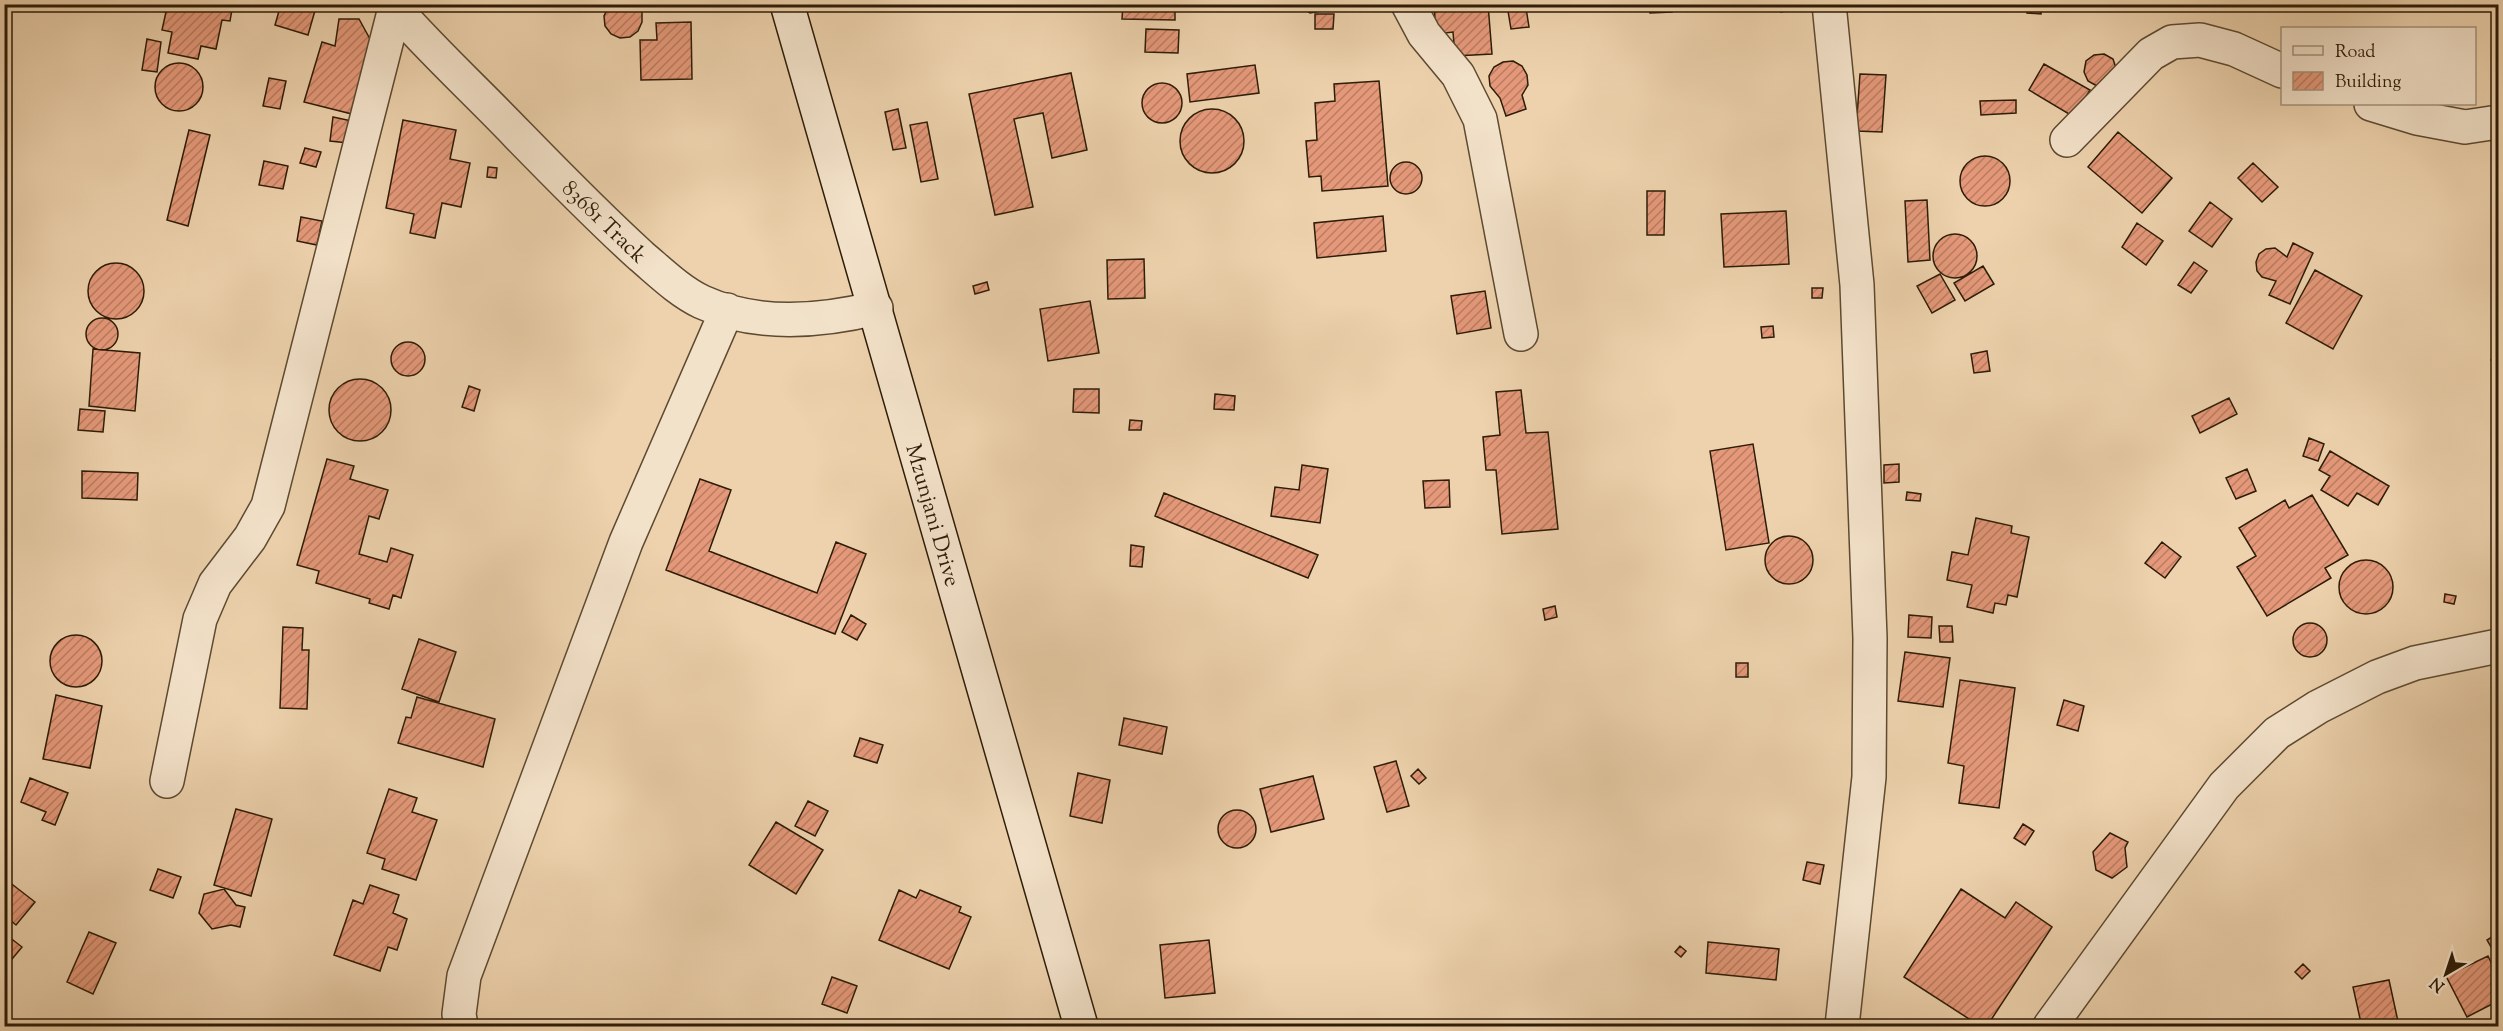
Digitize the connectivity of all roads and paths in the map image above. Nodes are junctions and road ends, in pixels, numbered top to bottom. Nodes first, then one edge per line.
1 (787, 4) edge
2 (1408, 4) edge
3 (1829, 4) edge
4 (393, 6) edge
5 (2281, 70) edge
6 (2374, 105) edge
7 (2499, 122) edge
8 (2067, 140) dead end
9 (876, 308) junction
10 (727, 310) junction
11 (1521, 334) dead end
12 (2499, 646) edge
13 (167, 781) dead end
14 (461, 1026) edge
15 (1081, 1026) edge
16 (1842, 1026) edge
17 (2050, 1026) edge

1 - 9 street, Mzunjani Drive
2 - 11 street
3 - 16 street
4 - 10 street, 83681 Track
4 - 13 street
5 - 8 street
6 - 7 street
9 - 10 street, 83681 Track
9 - 15 street, Mzunjani Drive
10 - 14 street
12 - 17 street

